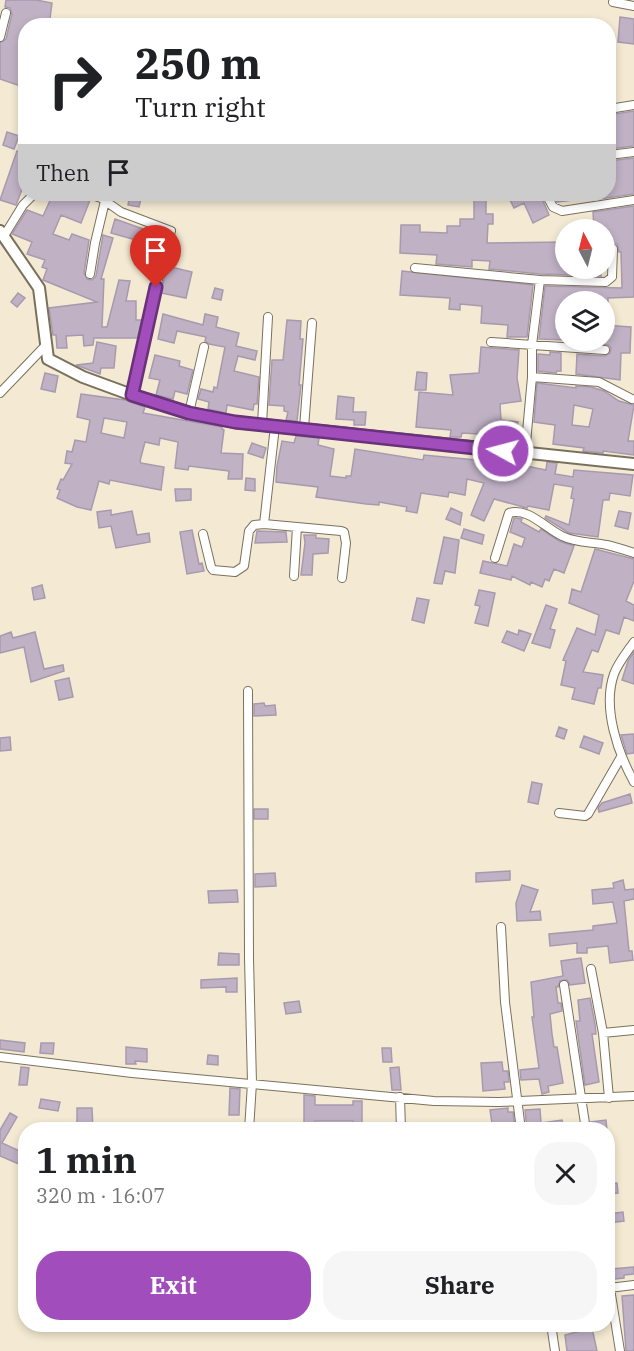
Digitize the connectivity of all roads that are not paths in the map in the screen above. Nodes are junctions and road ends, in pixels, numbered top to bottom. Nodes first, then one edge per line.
1 (613, 2) dead end
2 (634, 6) edge
3 (6, 13) dead end
4 (0, 37) edge
5 (634, 105) edge
6 (616, 108) edge
7 (634, 152) edge
8 (616, 154) edge
9 (634, 200) edge
10 (27, 201) edge
11 (105, 201) joint
12 (550, 201) edge
13 (2, 233) edge
14 (416, 268) dead end
15 (90, 274) dead end
16 (610, 279) edge
17 (540, 280) junction
18 (268, 317) dead end
19 (312, 323) dead end
20 (490, 342) dead end
21 (46, 345) junction
22 (532, 345) junction
23 (204, 347) dead end
24 (555, 347) edge
25 (532, 377) junction
26 (0, 393) edge
27 (132, 395) junction
28 (632, 399) dead end
29 (189, 413) junction
30 (262, 424) junction
31 (275, 426) junction
32 (304, 428) junction
33 (525, 454) junction
34 (634, 464) edge
35 (264, 524) junction
36 (297, 527) junction
37 (203, 534) dead end
38 (634, 553) edge
39 (495, 558) dead end
40 (294, 576) dead end
41 (342, 578) dead end
42 (634, 642) edge
43 (248, 692) dead end
44 (621, 757) junction
45 (634, 782) edge
46 (559, 813) dead end
47 (501, 927) dead end
48 (591, 969) dead end
49 (564, 985) dead end
50 (634, 1030) edge
51 (603, 1033) junction
52 (0, 1057) edge
53 (252, 1083) junction
54 (634, 1096) edge
55 (400, 1097) junction
56 (609, 1098) junction
57 (582, 1100) junction
58 (516, 1101) junction
59 (250, 1122) edge
60 (401, 1122) edge
61 (520, 1122) edge
62 (585, 1122) edge
63 (634, 1285) edge
64 (615, 1287) edge
65 (615, 1322) edge
66 (552, 1332) edge
67 (555, 1351) edge
68 (620, 1351) edge

1 - 2 street
3 - 4 street
5 - 6 street
7 - 8 street
9 - 12 street
10 - 13 street
11 - 15 street
11 - 27 street
13 - 21 street
14 - 17 street
16 - 17 street
17 - 22 street
18 - 30 street
19 - 32 street
20 - 22 street
21 - 26 street
21 - 27 street
22 - 24 street
22 - 25 street
23 - 29 street
25 - 28 street
25 - 33 street
27 - 29 street
29 - 30 street
30 - 31 street
31 - 32 street
31 - 35 street
32 - 33 street
33 - 34 street
35 - 36 street
35 - 37 street
36 - 40 street
36 - 41 street
38 - 39 street
42 - 44 street
43 - 53 street
44 - 45 street
44 - 46 street
47 - 58 street
48 - 51 street
49 - 57 street
50 - 51 street
51 - 56 street
52 - 53 street
53 - 55 street
53 - 59 street
54 - 56 street
55 - 58 street
55 - 60 street
56 - 57 street
57 - 58 street
57 - 62 street
58 - 61 street
63 - 64 street
65 - 68 street
66 - 67 street

